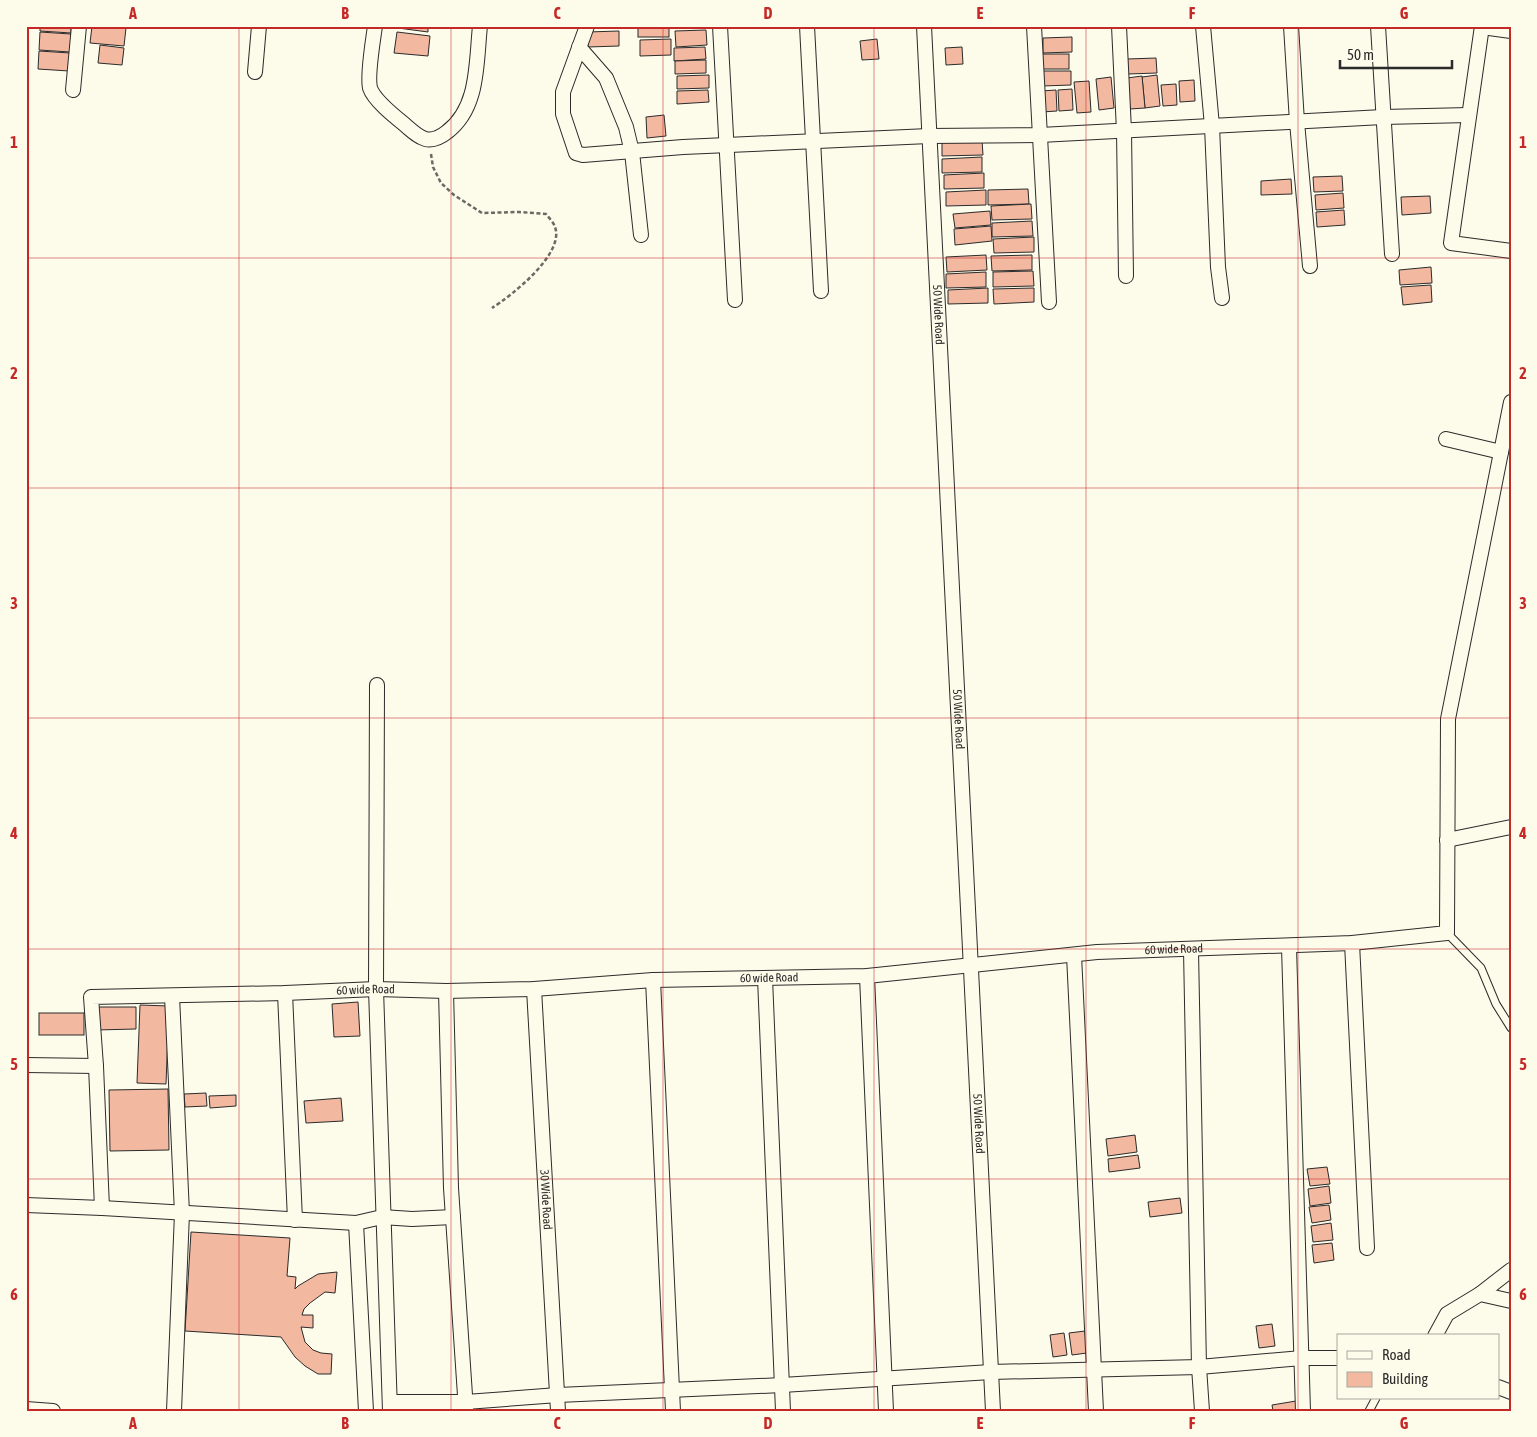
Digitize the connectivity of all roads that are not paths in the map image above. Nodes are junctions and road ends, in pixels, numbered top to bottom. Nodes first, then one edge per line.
1 (79, 26) edge
2 (259, 26) edge
3 (375, 26) edge
4 (480, 26) edge
5 (587, 26) edge
6 (720, 26) edge
7 (807, 26) edge
8 (924, 26) edge
9 (1034, 26) edge
10 (1119, 26) edge
11 (1202, 26) edge
12 (1291, 26) edge
13 (1378, 26) edge
14 (1482, 27) edge
15 (1511, 31) edge
16 (579, 46) junction
17 (255, 72) dead end
18 (73, 90) dead end
19 (1469, 115) junction
20 (1382, 117) junction
21 (1297, 122) junction
22 (1212, 126) junction
23 (1124, 131) junction
24 (1040, 135) junction
25 (929, 136) junction
26 (813, 141) junction
27 (726, 145) junction
28 (632, 152) junction
29 (641, 235) dead end
30 (1511, 251) edge
31 (1392, 254) dead end
32 (1310, 266) dead end
33 (1126, 276) dead end
34 (821, 291) dead end
35 (1222, 298) dead end
36 (735, 300) dead end
37 (1049, 302) dead end
38 (1511, 402) edge
39 (1446, 439) dead end
40 (1503, 461) edge
41 (377, 685) dead end
42 (1511, 827) edge
43 (1447, 840) junction
44 (1447, 933) junction
45 (1352, 944) junction
46 (1289, 947) junction
47 (1191, 950) junction
48 (1074, 955) junction
49 (970, 966) junction
50 (867, 976) junction
51 (765, 978) junction
52 (653, 980) junction
53 (376, 989) junction
54 (534, 989) junction
55 (446, 991) junction
56 (286, 993) junction
57 (172, 996) junction
58 (1511, 1028) edge
59 (26, 1065) edge
60 (96, 1066) junction
61 (26, 1205) edge
62 (102, 1208) junction
63 (182, 1213) junction
64 (382, 1217) junction
65 (453, 1217) junction
66 (295, 1220) junction
67 (356, 1223) junction
68 (1366, 1248) dead end
69 (1511, 1270) edge
70 (1480, 1294) junction
71 (1511, 1301) edge
72 (1436, 1334) edge
73 (1302, 1358) junction
74 (1337, 1358) edge
75 (1199, 1367) junction
76 (1094, 1370) junction
77 (991, 1372) junction
78 (885, 1379) junction
79 (782, 1385) junction
80 (672, 1390) junction
81 (558, 1396) junction
82 (466, 1406) edge
83 (390, 1407) edge
84 (26, 1409) edge
85 (53, 1411) edge
86 (174, 1411) edge
87 (366, 1411) edge
88 (558, 1411) edge
89 (673, 1411) edge
90 (783, 1411) edge
91 (886, 1411) edge
92 (993, 1411) edge
93 (1096, 1411) edge
94 (1202, 1411) edge
95 (1303, 1411) edge

1 - 18 street
2 - 17 street
3 - 4 street
5 - 16 street
6 - 27 street
7 - 26 street
8 - 25 street, 50 Wide Road
9 - 24 street
10 - 23 street
11 - 22 street
12 - 21 street
13 - 20 street
14 - 15 street
14 - 19 street
16 - 28 street
16 - 28 street
19 - 20 street
19 - 30 street
20 - 21 street
20 - 31 street
21 - 22 street
21 - 32 street
22 - 23 street
22 - 35 street
23 - 24 street
23 - 33 street
24 - 25 street
24 - 37 street
25 - 26 street
25 - 49 street, 50 Wide Road
26 - 27 street
26 - 34 street
27 - 28 street
27 - 36 street
28 - 29 street
38 - 40 street
39 - 40 street
40 - 43 street
41 - 53 street
42 - 43 street
43 - 44 street
44 - 45 street, 60 wide Road
44 - 58 lane
45 - 46 street, 60 wide Road
45 - 68 street
46 - 47 street, 60 wide Road
46 - 73 street
47 - 48 street, 60 wide Road
47 - 75 street
48 - 49 street, 60 wide Road
48 - 76 street
49 - 50 street, 60 wide Road
49 - 77 street, 50 Wide Road
50 - 51 street, 60 wide Road
50 - 78 street
51 - 52 street, 60 wide Road
51 - 79 street
52 - 54 street, 60 wide Road
52 - 80 street
53 - 55 street, 60 wide Road
53 - 56 street, 60 wide Road
53 - 64 street
54 - 55 street, 60 wide Road
54 - 81 street, 30 Wide Road
55 - 65 street
56 - 57 street, 60 wide Road
56 - 66 street
57 - 60 street, 60 wide Road
57 - 63 street
59 - 60 street
60 - 62 street
61 - 62 street
62 - 63 street
63 - 66 street
63 - 86 street
64 - 65 street
64 - 67 street
64 - 83 street
65 - 82 street
66 - 67 street
67 - 87 street
69 - 70 street
70 - 71 street
70 - 72 street
73 - 74 street
73 - 75 street
73 - 95 street
75 - 76 street
75 - 94 street
76 - 77 street
76 - 93 street
77 - 78 street
77 - 92 street, 50 Wide Road
78 - 79 street
78 - 91 street
79 - 80 street
79 - 90 street
80 - 81 street
80 - 89 street
81 - 82 street
81 - 88 street, 30 Wide Road
82 - 83 street
84 - 85 street

